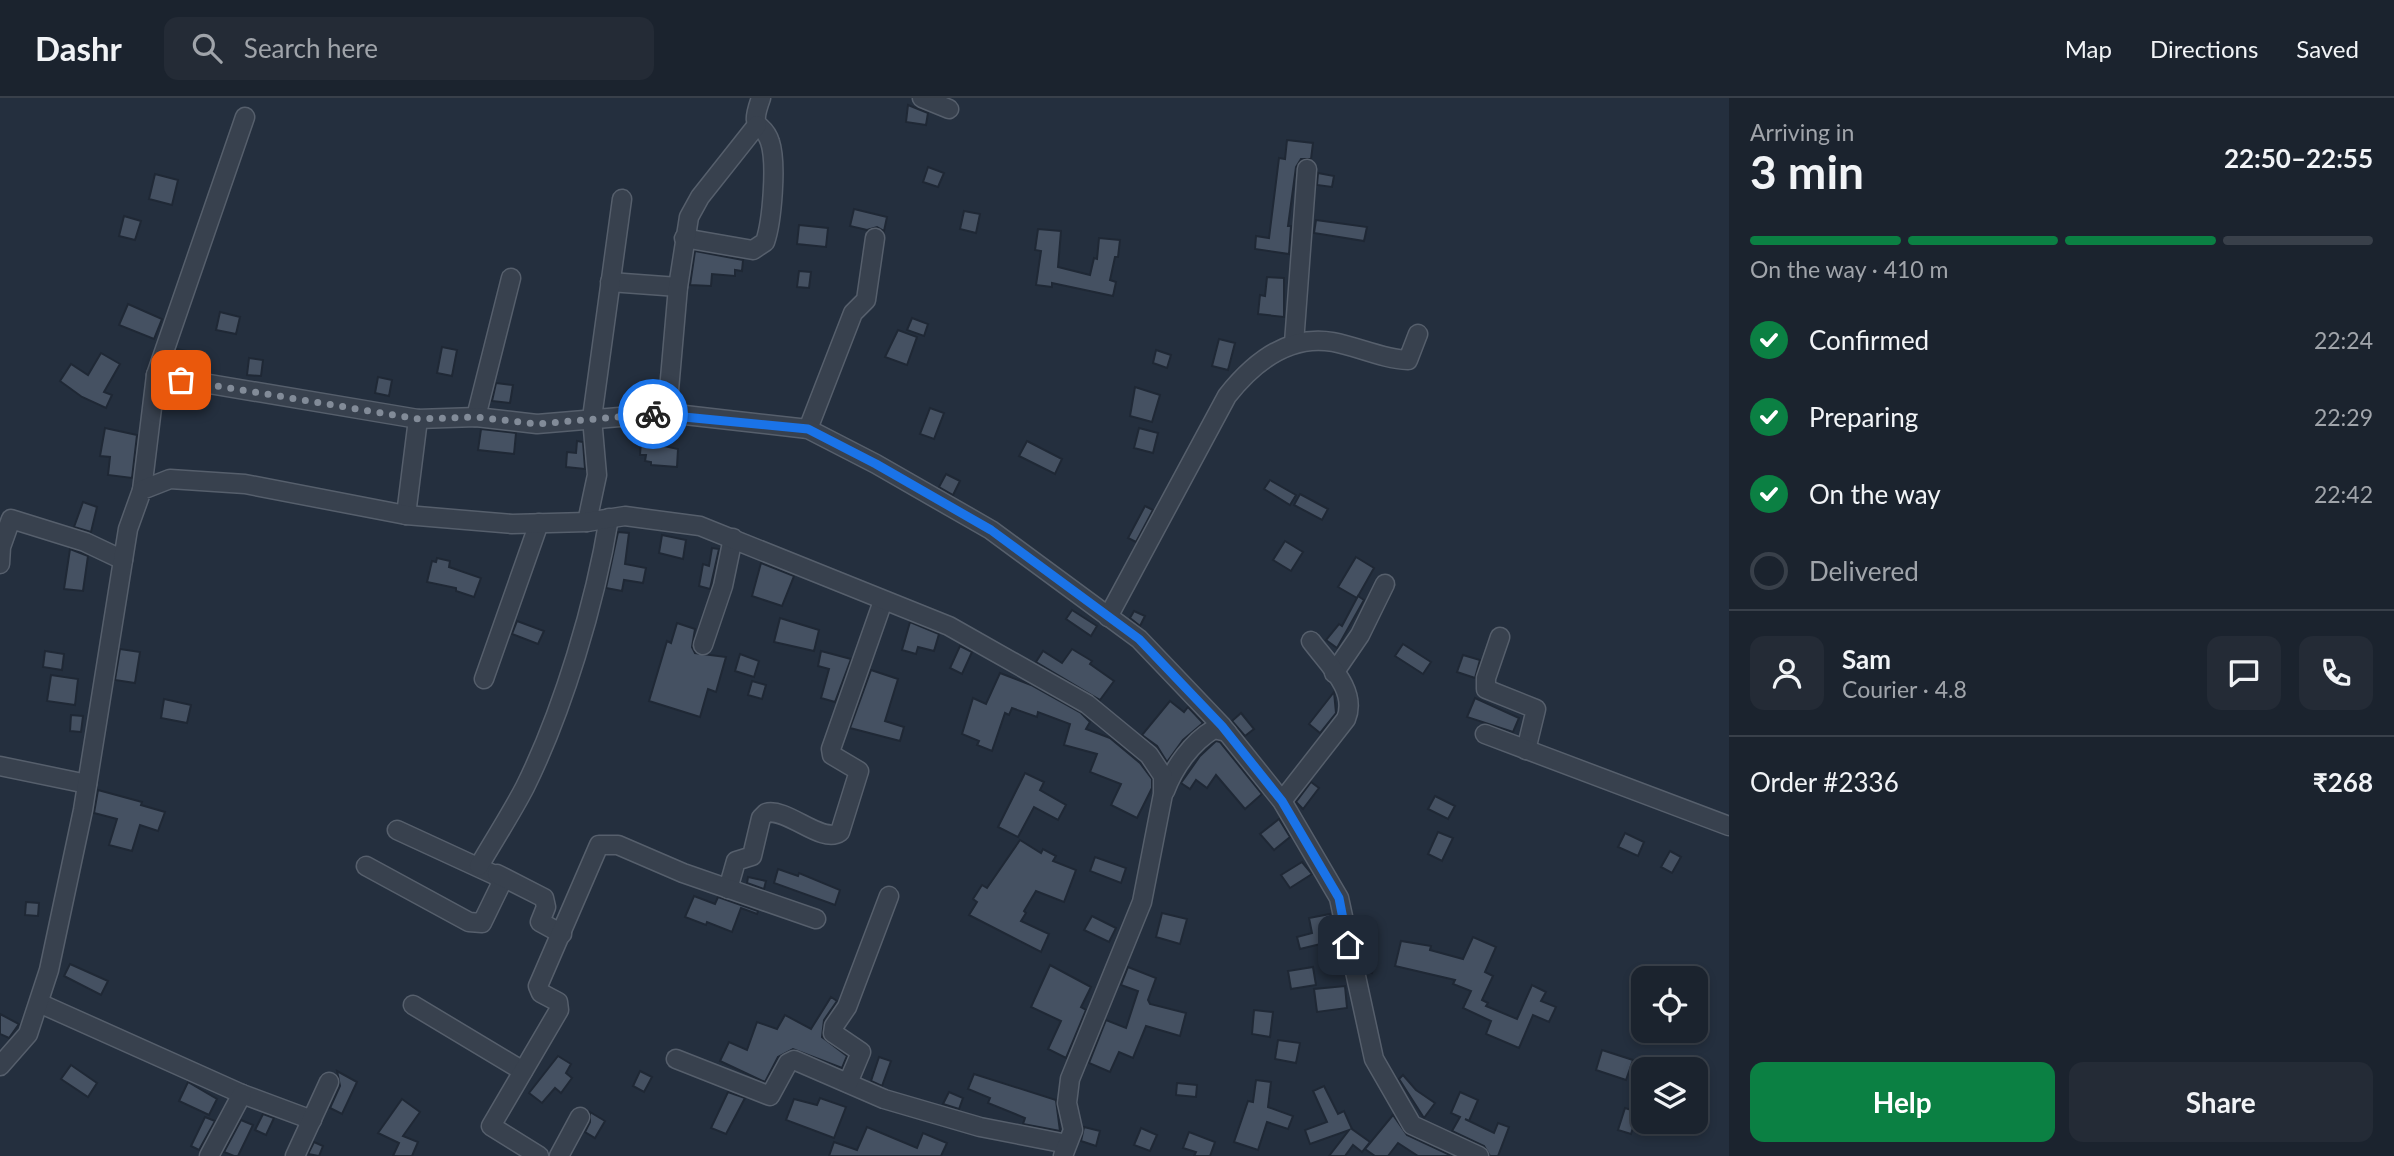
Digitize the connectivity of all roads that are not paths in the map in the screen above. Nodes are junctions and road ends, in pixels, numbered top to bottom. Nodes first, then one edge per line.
1 (761, 98) edge
2 (922, 98) edge
3 (949, 109) dead end
4 (246, 117) dead end
5 (757, 125) junction
6 (1307, 169) dead end
7 (622, 199) dead end
8 (684, 238) junction
9 (875, 238) dead end
10 (511, 278) dead end
11 (610, 282) junction
12 (678, 286) junction
13 (1418, 334) dead end
14 (1294, 343) junction
15 (156, 375) junction
16 (667, 413) junction
17 (476, 417) junction
18 (592, 418) junction
19 (418, 419) junction
20 (808, 429) junction
21 (142, 490) junction
22 (406, 516) junction
23 (5, 519) edge
24 (609, 519) junction
25 (539, 523) junction
26 (587, 523) junction
27 (733, 538) junction
28 (122, 559) junction
29 (0, 564) edge
30 (1385, 584) dead end
31 (883, 601) junction
32 (1108, 617) junction
33 (1500, 637) dead end
34 (1311, 641) dead end
35 (703, 645) dead end
36 (1334, 673) junction
37 (484, 679) dead end
38 (1227, 732) junction
39 (1485, 734) dead end
40 (1525, 750) junction
41 (0, 766) edge
42 (87, 784) junction
43 (1163, 794) junction
44 (1282, 801) junction
45 (1729, 826) edge
46 (397, 830) dead end
47 (366, 866) dead end
48 (479, 866) junction
49 (496, 874) junction
50 (728, 889) junction
51 (889, 896) dead end
52 (816, 919) dead end
53 (562, 934) junction
54 (38, 1003) junction
55 (413, 1005) dead end
56 (676, 1059) dead end
57 (0, 1066) edge
58 (523, 1071) junction
59 (329, 1082) dead end
60 (848, 1083) junction
61 (242, 1094) junction
62 (580, 1116) dead end
63 (312, 1120) junction
64 (1065, 1150) edge
65 (209, 1156) edge
66 (295, 1156) edge
67 (539, 1156) edge
68 (559, 1156) edge
69 (1479, 1156) edge

1 - 5 street
2 - 3 street
4 - 15 street
5 - 8 street
5 - 8 street
6 - 14 street
7 - 11 street
8 - 12 street
9 - 20 street
10 - 17 street
11 - 12 street
11 - 18 street
12 - 16 street
13 - 14 street
14 - 32 street
15 - 19 street
15 - 21 street
16 - 18 street
16 - 20 street
17 - 18 street
17 - 19 street
18 - 26 street
19 - 22 street
20 - 32 street
21 - 22 street
21 - 28 street
22 - 25 street
23 - 28 street
23 - 29 street
24 - 26 street
24 - 27 street
24 - 48 street
25 - 26 street
25 - 37 street
27 - 31 street
27 - 35 street
28 - 42 street
30 - 36 street
31 - 43 street
31 - 50 street
32 - 38 street
33 - 40 street
34 - 36 street
36 - 44 street
38 - 43 street
38 - 44 street
39 - 40 street
40 - 45 street
41 - 42 street
42 - 54 street
43 - 64 street
44 - 69 street
46 - 48 street
47 - 49 street
48 - 49 street
49 - 53 street
50 - 52 street
50 - 53 street
51 - 60 street
53 - 58 street
54 - 57 street
54 - 61 street
55 - 58 street
56 - 60 street
58 - 67 street
59 - 63 street
60 - 64 street
61 - 63 street
61 - 65 street
62 - 68 street
63 - 66 street

